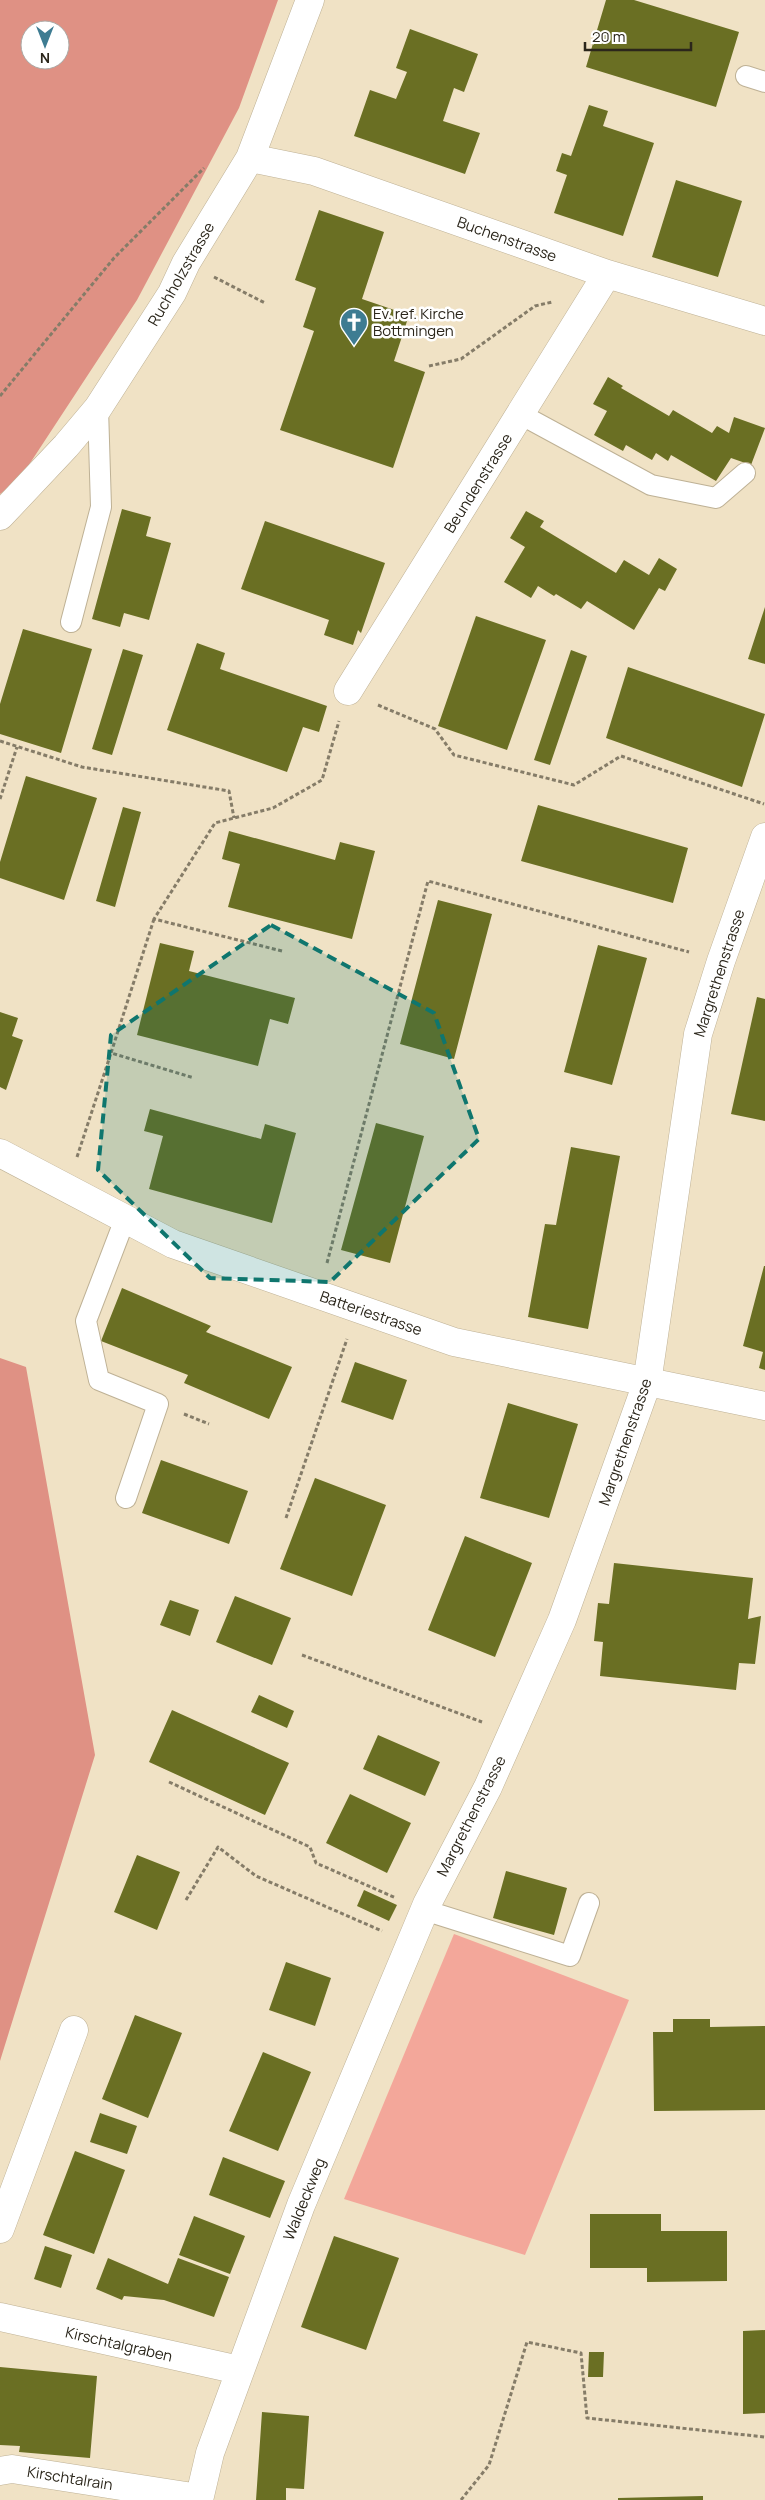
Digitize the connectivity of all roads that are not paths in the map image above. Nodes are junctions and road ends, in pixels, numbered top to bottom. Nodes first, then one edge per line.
1 (310, 0) edge
2 (746, 76) dead end
3 (765, 82) edge
4 (250, 158) junction
5 (603, 282) junction
6 (765, 322) edge
7 (98, 408) junction
8 (520, 414) junction
9 (745, 473) dead end
10 (0, 516) edge
11 (72, 622) dead end
12 (348, 692) road end
13 (765, 837) edge
14 (0, 1153) edge
15 (125, 1220) junction
16 (647, 1383) junction
17 (765, 1406) edge
18 (126, 1498) dead end
19 (589, 1903) dead end
20 (425, 1907) junction
21 (74, 2030) dead end
22 (0, 2229) edge
23 (0, 2317) edge
24 (239, 2370) junction
25 (0, 2471) edge
26 (199, 2499) edge

1 - 4 street, Ruchholzstrasse
2 - 3 lane
4 - 5 street, Buchenstrasse
4 - 7 street, Ruchholzstrasse
5 - 6 street, Buchenstrasse
5 - 8 street, Beundenstrasse
7 - 10 street, Ruchholzstrasse
7 - 11 lane
8 - 9 lane
8 - 12 street, Beundenstrasse
13 - 16 street, Margrethenstrasse
14 - 15 street, Batteriestrasse
15 - 16 street, Batteriestrasse
15 - 18 lane
16 - 17 street, Batteriestrasse
16 - 20 street, Margrethenstrasse
19 - 20 lane
20 - 24 street, Waldeckweg
21 - 22 street
23 - 24 street, Kirschtalgraben
24 - 26 street, Waldeckweg
25 - 26 street, Kirschtalrain

